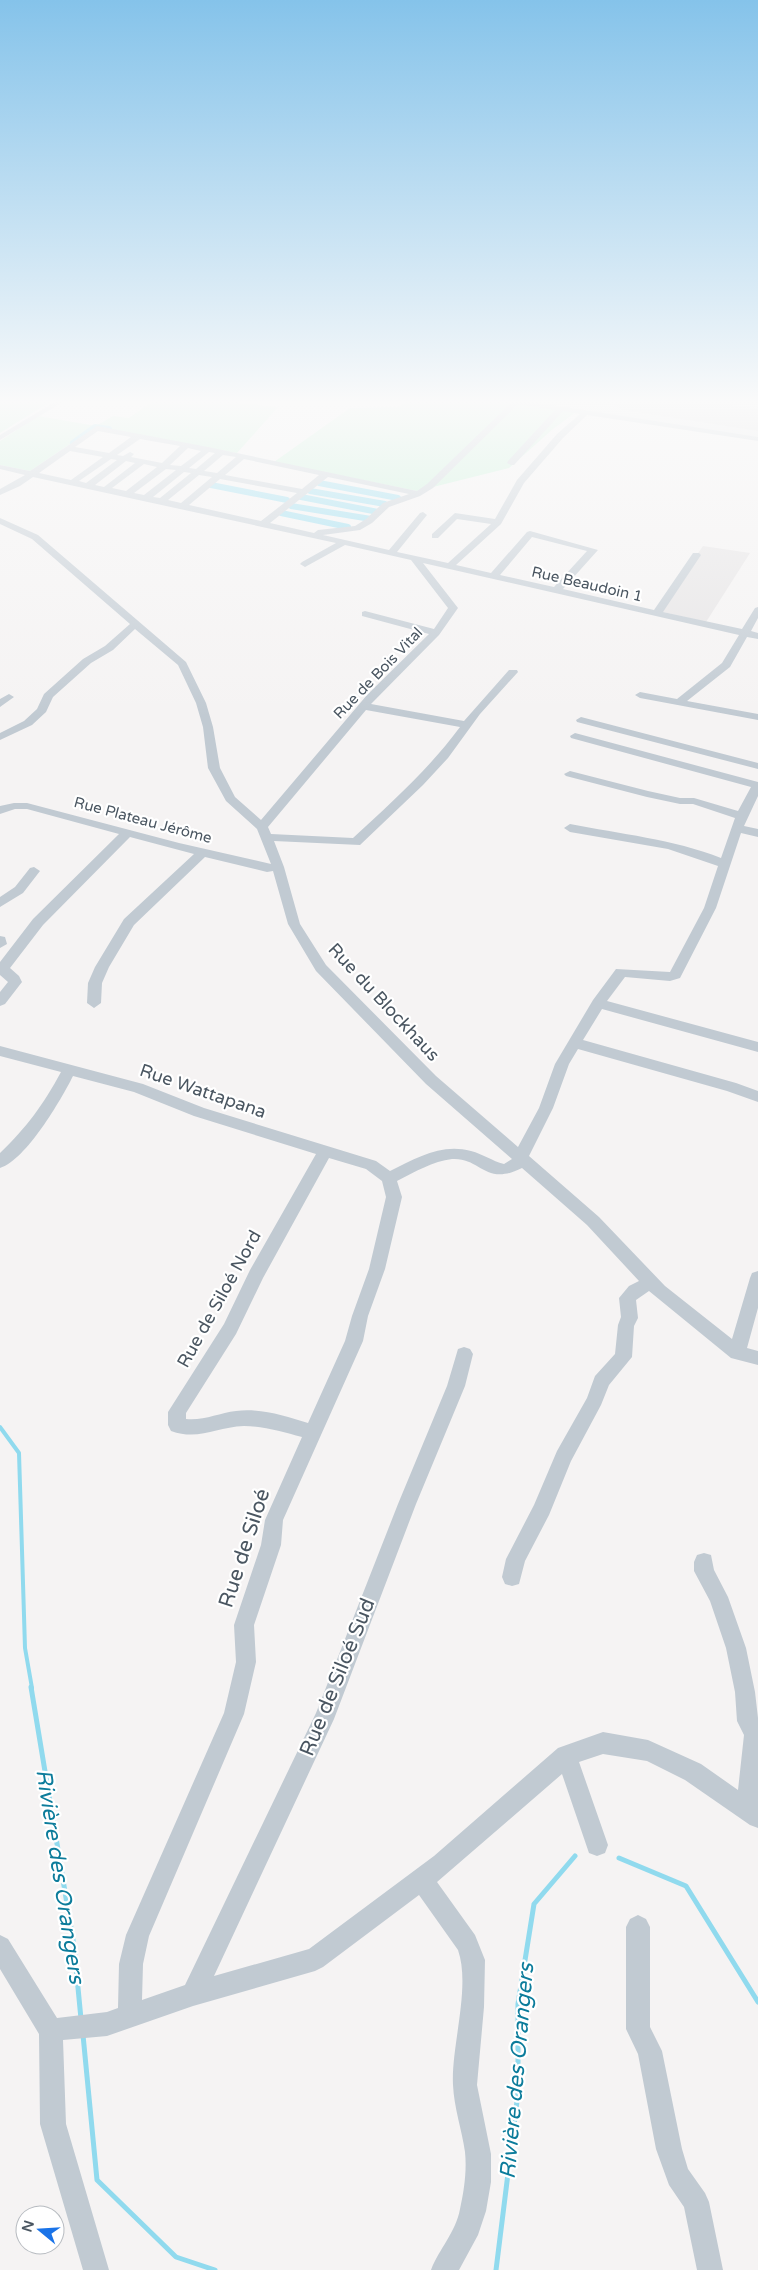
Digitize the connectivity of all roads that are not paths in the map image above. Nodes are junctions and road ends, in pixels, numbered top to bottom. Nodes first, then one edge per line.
1 (182, 506) edge
2 (287, 506) edge
3 (385, 506) edge
4 (507, 506) edge
5 (422, 515) dead end
6 (0, 521) edge
7 (498, 522) junction
8 (263, 524) junction
9 (305, 534) junction
10 (436, 536) dead end
11 (343, 543) junction
12 (392, 552) junction
13 (696, 555) dead end
14 (415, 559) junction
15 (306, 564) dead end
16 (449, 567) junction
17 (493, 577) junction
18 (556, 591) junction
19 (758, 610) edge
20 (365, 614) dead end
21 (656, 614) junction
22 (136, 623) junction
23 (436, 633) junction
24 (743, 633) junction
25 (758, 636) edge
26 (513, 672) dead end
27 (640, 695) dead end
28 (9, 697) dead end
29 (679, 702) junction
30 (0, 704) edge
31 (364, 706) junction
32 (758, 717) edge
33 (581, 720) dead end
34 (467, 725) junction
35 (575, 736) dead end
36 (0, 737) edge
37 (758, 766) edge
38 (570, 774) dead end
39 (757, 785) edge
40 (0, 801) edge
41 (14, 806) junction
42 (0, 810) edge
43 (739, 822) junction
44 (570, 828) dead end
45 (264, 832) junction
46 (758, 832) edge
47 (127, 833) junction
48 (202, 853) junction
49 (725, 864) junction
50 (278, 867) junction
51 (34, 870) dead end
52 (0, 903) edge
53 (0, 940) edge
54 (0, 944) edge
55 (4, 958) edge
56 (0, 1001) edge
57 (94, 1003) dead end
58 (598, 1003) junction
59 (576, 1043) junction
60 (758, 1047) edge
61 (0, 1051) edge
62 (69, 1070) junction
63 (758, 1097) edge
64 (325, 1151) junction
65 (520, 1156) junction
66 (0, 1162) edge
67 (389, 1178) junction
68 (758, 1278) edge
69 (651, 1282) junction
70 (737, 1353) junction
71 (464, 1354) dead end
72 (758, 1358) edge
73 (314, 1433) junction
74 (704, 1562) dead end
75 (512, 1577) dead end
76 (566, 1756) junction
77 (751, 1812) edge
78 (597, 1845) dead end
79 (421, 1879) junction
80 (638, 1927) dead end
81 (0, 1947) edge
82 (193, 1994) junction
83 (130, 2015) junction
84 (57, 2030) junction
85 (96, 2270) edge
86 (444, 2270) edge
87 (710, 2270) edge

1 - 8 street, Rue Beaudoin 1
2 - 8 street
3 - 9 street
4 - 7 street
5 - 12 street
6 - 22 street, Rue du Blockhaus
7 - 10 street
7 - 16 street
8 - 9 street, Rue Beaudoin 1
9 - 11 street, Rue Beaudoin 1
11 - 12 street, Rue Beaudoin 1
11 - 15 street
12 - 14 street, Rue Beaudoin 1
13 - 21 street
14 - 16 street, Rue Beaudoin 1
14 - 23 street, Rue de Bois Vital
16 - 17 street, Rue Beaudoin 1
17 - 18 street, Rue Beaudoin 1
17 - 18 street
18 - 21 street, Rue Beaudoin 1
19 - 24 street
20 - 23 street
21 - 24 street, Rue Beaudoin 1
22 - 36 street
22 - 45 street, Rue du Blockhaus
23 - 31 street, Rue de Bois Vital
24 - 25 street, Rue Beaudoin 1
24 - 29 street
26 - 34 street
27 - 29 street
28 - 30 street
29 - 32 street
31 - 34 street
31 - 45 street, Rue de Bois Vital
33 - 37 street
34 - 45 street
35 - 39 street
38 - 43 street
39 - 43 street
40 - 41 street
41 - 42 street, Rue Plateau Jérôme
41 - 47 street, Rue Plateau Jérôme
43 - 46 street
43 - 49 street
44 - 49 street
45 - 50 street, Rue du Blockhaus
47 - 48 street, Rue Plateau Jérôme
47 - 55 street
48 - 50 street, Rue Plateau Jérôme
48 - 57 street
49 - 58 street
50 - 65 street, Rue du Blockhaus
51 - 52 street
53 - 54 street
55 - 56 street
58 - 59 street
58 - 60 street
59 - 63 street
59 - 65 street
61 - 62 street, Rue Wattapana
62 - 64 street, Rue Wattapana
62 - 66 street
64 - 67 street, Rue Wattapana
64 - 73 street, Rue de Siloé Nord
65 - 67 street
65 - 69 street, Rue du Blockhaus
67 - 73 street, Rue de Siloé
68 - 70 street
69 - 70 street, Rue du Blockhaus
69 - 75 street
70 - 72 street, Rue du Blockhaus
71 - 82 street, Rue de Siloé Sud
73 - 83 street, Rue de Siloé
74 - 77 street
76 - 77 street
76 - 78 street
76 - 79 street
79 - 82 street
79 - 86 street
80 - 87 street
81 - 84 street
82 - 83 street
83 - 84 street
84 - 85 street

